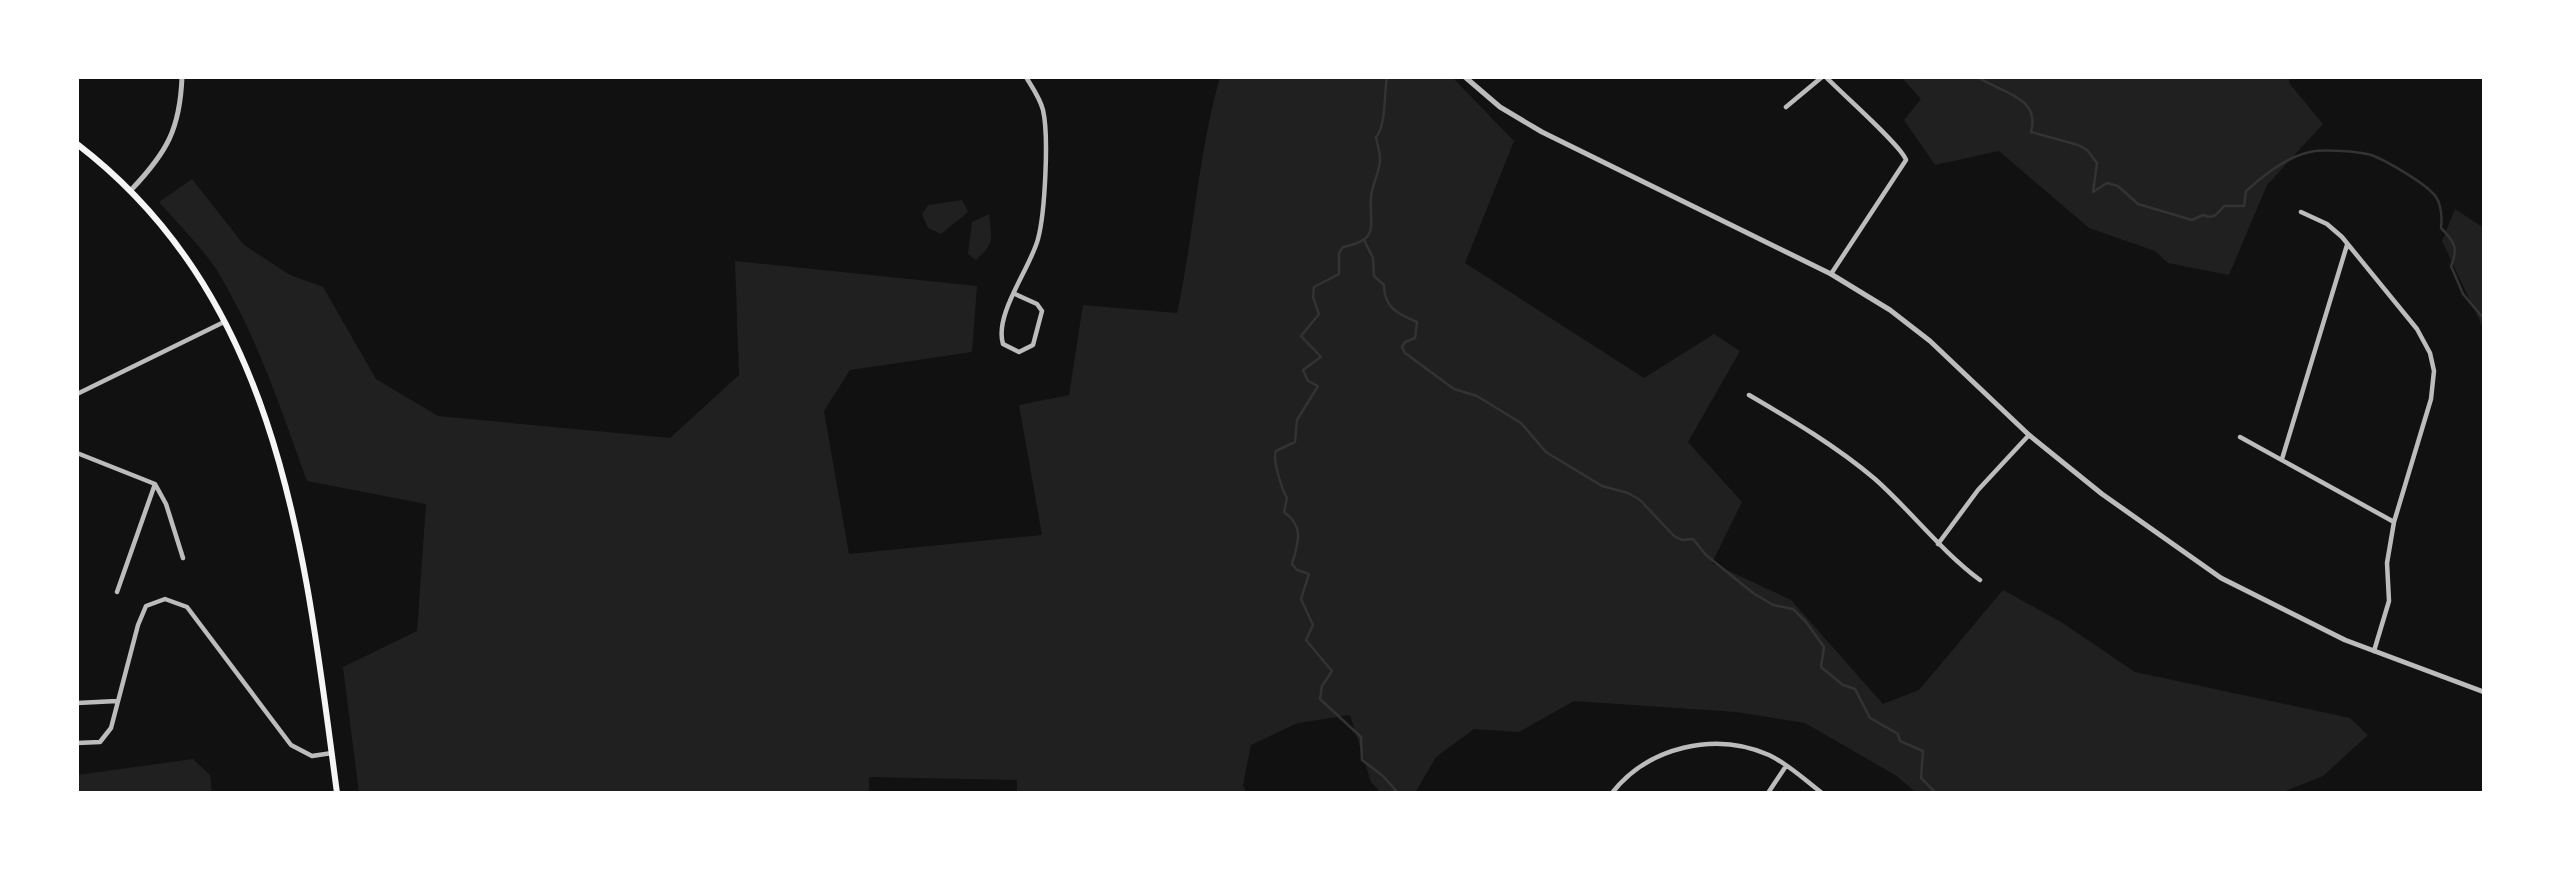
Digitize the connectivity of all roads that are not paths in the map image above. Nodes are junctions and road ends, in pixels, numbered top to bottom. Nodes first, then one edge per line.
1 (182, 77) edge
2 (1026, 77) edge
3 (1465, 77) edge
4 (1824, 77) edge
5 (1786, 107) dead end
6 (77, 144) edge
7 (132, 189) junction
8 (2301, 212) dead end
9 (2348, 244) junction
10 (1831, 274) junction
11 (1015, 294) junction
12 (225, 322) junction
13 (77, 394) edge
14 (1749, 395) dead end
15 (2029, 435) junction
16 (2241, 437) dead end
17 (77, 453) edge
18 (2282, 459) junction
19 (155, 484) junction
20 (2393, 522) junction
21 (1938, 544) junction
22 (184, 558) dead end
23 (1980, 580) dead end
24 (117, 592) dead end
25 (2374, 651) junction
26 (2484, 692) edge
27 (117, 701) junction
28 (77, 703) edge
29 (77, 744) edge
30 (332, 753) junction
31 (1786, 766) junction
32 (337, 793) edge
33 (1612, 793) edge
34 (1768, 793) edge
35 (1822, 793) edge

1 - 7 street
2 - 11 street
3 - 10 street
4 - 5 street
4 - 10 street
6 - 7 main road
7 - 12 main road
8 - 9 street
9 - 18 street
9 - 20 street
10 - 15 street
11 - 11 street
12 - 13 street
12 - 30 main road
14 - 21 street
15 - 21 street
15 - 25 street
16 - 18 street
17 - 19 street
18 - 20 street
19 - 22 street
19 - 24 street
20 - 25 street
21 - 23 street
25 - 26 street
27 - 28 street
27 - 29 street
27 - 30 street
30 - 32 main road
31 - 33 street
31 - 34 street
31 - 35 street

